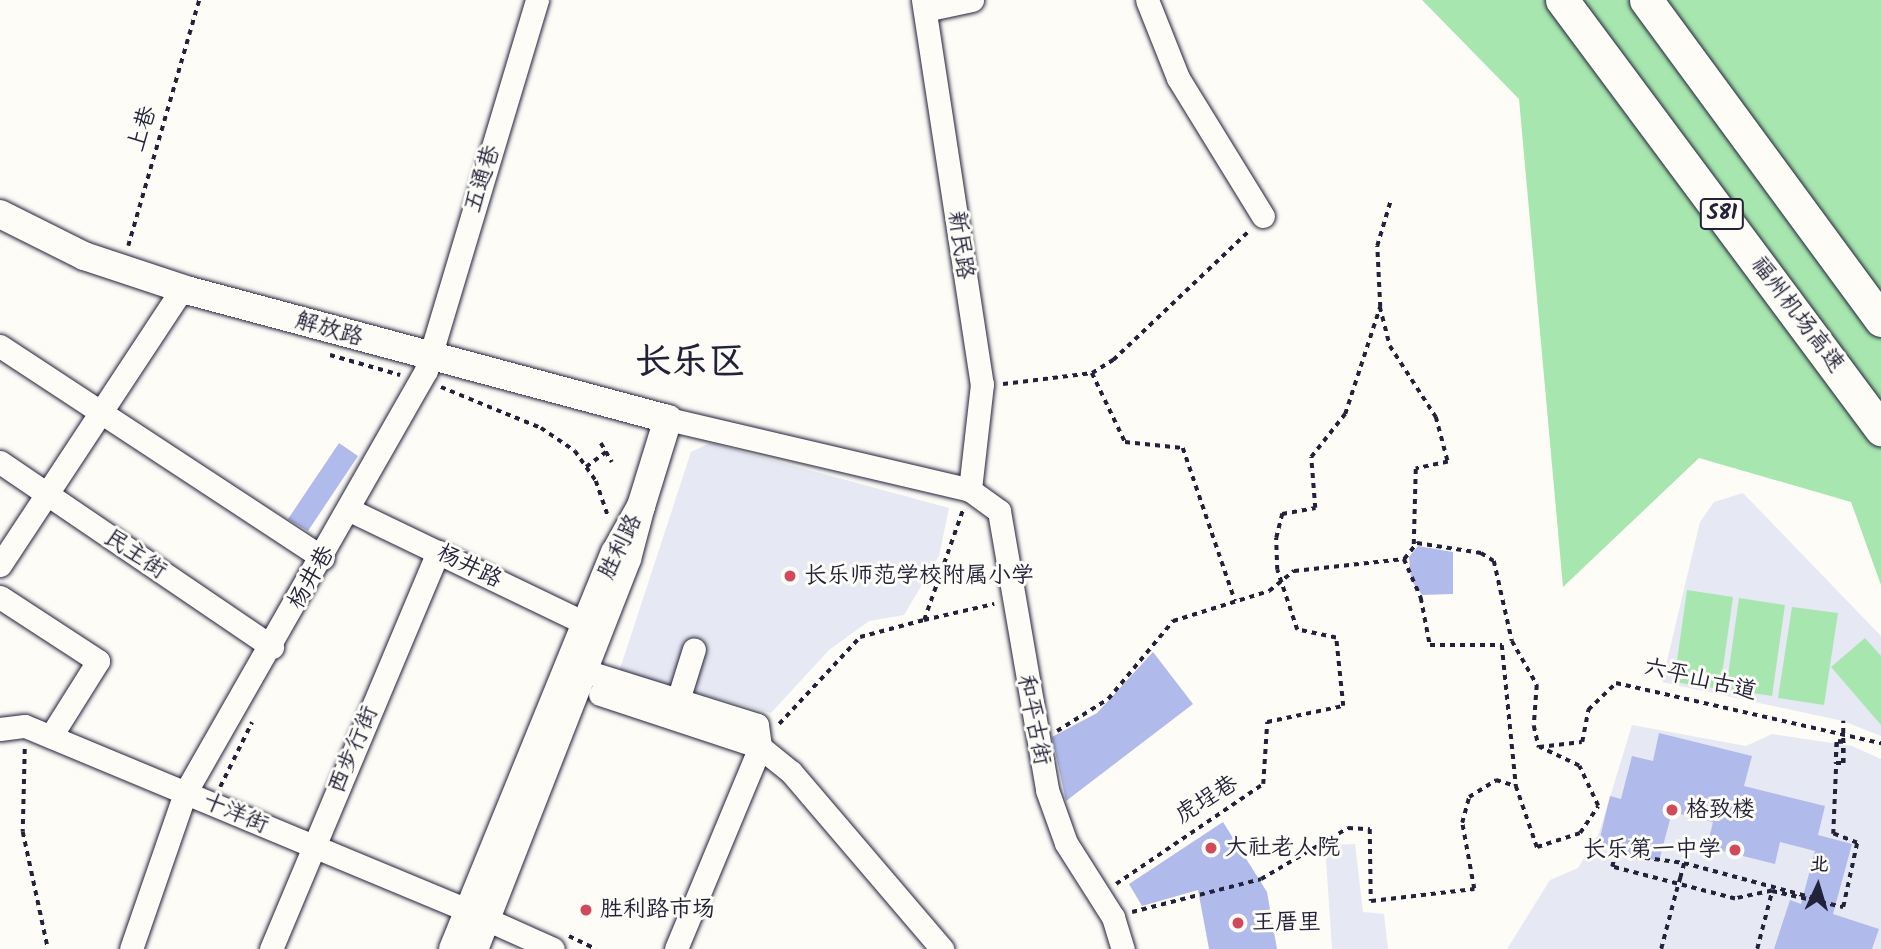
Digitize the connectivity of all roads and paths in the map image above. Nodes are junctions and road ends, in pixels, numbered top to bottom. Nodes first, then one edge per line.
1 (199, 0) edge
2 (537, 0) edge
3 (972, 0) edge
4 (1147, 0) edge
5 (1562, 0) edge
6 (1646, 0) edge
7 (924, 5) edge
8 (1391, 199) dead end
9 (0, 214) edge
10 (1264, 216) joint
11 (121, 268) junction
12 (176, 298) dead end
13 (1380, 307) junction
14 (1881, 320) edge
15 (0, 346) edge
16 (1092, 373) junction
17 (429, 381) junction
18 (982, 384) junction
19 (100, 412) junction
20 (668, 419) junction
21 (1881, 429) edge
22 (601, 443) dead end
23 (606, 452) junction
24 (0, 462) edge
25 (612, 462) dead end
26 (586, 467) junction
27 (970, 490) junction
28 (45, 495) junction
29 (641, 506) junction
30 (350, 510) junction
31 (609, 526) dead end
32 (1414, 545) junction
33 (438, 552) junction
34 (323, 558) junction
35 (1404, 559) junction
36 (0, 565) edge
37 (1283, 585) junction
38 (0, 597) edge
39 (1010, 600) junction
40 (1235, 601) junction
41 (924, 620) junction
42 (587, 624) junction
43 (272, 647) junction
44 (694, 649) dead end
45 (592, 683) junction
46 (678, 700) junction
47 (0, 709) edge
48 (257, 712) dead end
49 (1843, 721) dead end
50 (25, 726) junction
51 (0, 729) edge
52 (51, 736) junction
53 (1036, 739) junction
54 (1837, 742) junction
55 (1881, 743) edge
56 (760, 747) junction
57 (1539, 747) junction
58 (1843, 752) junction
59 (1836, 763) junction
60 (1516, 786) junction
61 (185, 793) junction
62 (216, 794) dead end
63 (313, 846) junction
64 (1684, 863) junction
65 (1772, 891) junction
66 (1100, 895) junction
67 (1829, 902) dead end
68 (478, 915) junction
69 (1113, 917) junction
70 (48, 949) edge
71 (131, 949) edge
72 (271, 949) edge
73 (453, 949) edge
74 (474, 949) edge
75 (553, 949) edge
76 (676, 949) edge
77 (942, 949) edge
78 (1123, 949) edge
79 (1661, 949) edge
80 (1757, 949) edge

1 - 11 path, 上巷
2 - 17 street, 五通巷
3 - 7 street
4 - 10 street
5 - 21 highway, 福州机场高速 / S81
6 - 14 highway
7 - 18 street, 新民路
8 - 13 path
9 - 11 main road, 解放路
10 - 16 path
11 - 17 main road, 解放路
12 - 19 street
13 - 32 path
13 - 37 path
15 - 19 street
16 - 18 path
16 - 40 path
17 - 20 main road, 解放路
17 - 26 path
17 - 30 street, 杨井巷
18 - 27 street, 新民路
19 - 28 street
19 - 34 street
20 - 27 street
20 - 29 main road
22 - 23 path
23 - 25 path
23 - 26 path
24 - 28 street, 民主街
26 - 31 path
27 - 39 street, 和平古街
27 - 41 path
28 - 36 street
28 - 43 street, 民主街
29 - 42 main road, 胜利路
29 - 45 main road, 胜利路
30 - 33 street, 杨井路
30 - 34 street, 杨井巷
32 - 35 path
32 - 57 path
33 - 42 street, 杨井路
33 - 63 street, 西步行街
34 - 43 street, 杨井巷
35 - 37 path
35 - 60 path
37 - 40 path
37 - 66 path, 虎埕巷
38 - 52 street
39 - 41 path
39 - 53 street, 和平古街
40 - 53 path
41 - 56 path
42 - 68 main road, 胜利路
43 - 61 street, 杨井巷
44 - 46 street
45 - 46 street
45 - 56 street
45 - 68 main road, 胜利路
46 - 56 street
47 - 50 street
48 - 62 path
49 - 54 path, bridge
50 - 51 street, 十洋街
50 - 52 street, 十洋街
50 - 70 path
52 - 61 street, 十洋街
53 - 66 street, 和平古街
54 - 58 path, bridge
54 - 59 path
55 - 57 path, 六平山古道
56 - 76 street
56 - 77 street
57 - 60 path
58 - 59 path, bridge
58 - 59 path, bridge
59 - 65 path
60 - 69 path
61 - 63 street, 十洋街
61 - 71 street, 杨井巷
63 - 68 street, 十洋街
63 - 72 street, 西步行街
64 - 65 path
64 - 67 path
64 - 79 path, bridge
65 - 80 path
66 - 69 street, 和平古街
68 - 73 main road, 胜利路
68 - 74 main road, 胜利路
68 - 75 street, 十洋街
69 - 78 street, 和平古街

